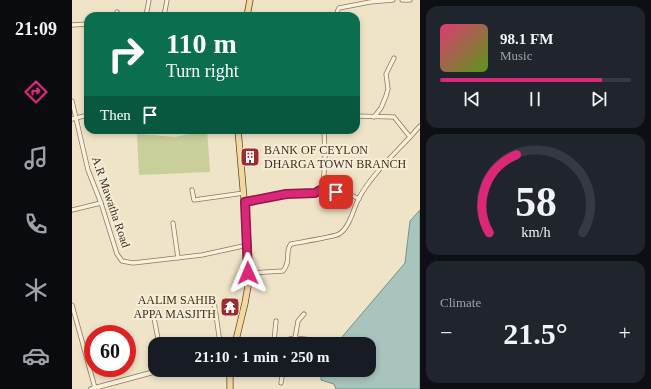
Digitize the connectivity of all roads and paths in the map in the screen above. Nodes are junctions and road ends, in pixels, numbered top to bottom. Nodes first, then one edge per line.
1 (148, 0) edge
2 (167, 0) edge
3 (250, 0) edge
4 (393, 0) edge
5 (402, 0) edge
6 (410, 0) edge
7 (146, 12) edge
8 (165, 12) edge
9 (248, 12) edge
10 (337, 12) edge
11 (84, 24) edge
12 (72, 25) edge
13 (394, 58) dead end
14 (72, 101) edge
15 (84, 116) edge
16 (360, 116) edge
17 (374, 117) junction
18 (74, 118) edge
19 (420, 126) edge
20 (238, 134) edge
21 (324, 134) edge
22 (410, 137) junction
23 (192, 190) dead end
24 (324, 191) junction
25 (244, 193) junction
26 (359, 199) junction
27 (245, 202) junction
28 (101, 203) junction
29 (72, 210) edge
30 (173, 223) dead end
31 (248, 245) junction
32 (178, 258) junction
33 (248, 273) junction
34 (214, 301) dead end
35 (72, 305) edge
36 (304, 314) dead end
37 (152, 315) dead end
38 (276, 321) dead end
39 (158, 337) edge
40 (220, 337) edge
41 (236, 337) edge
42 (274, 337) edge
43 (295, 337) edge
44 (148, 374) edge
45 (230, 377) edge
46 (281, 377) edge
47 (280, 383) dead end
48 (93, 388) edge
49 (230, 389) edge

1 - 7 street
2 - 8 street
3 - 9 main road
4 - 10 street
5 - 6 street
11 - 12 street
13 - 17 street
14 - 18 street, A.R Mawatha Road
15 - 18 street
16 - 17 street
17 - 22 street
18 - 28 street, A.R Mawatha Road
19 - 22 street
20 - 25 main road
21 - 24 street
22 - 26 street
23 - 25 street
24 - 26 street
24 - 27 street
25 - 27 main road
26 - 33 street
27 - 31 main road
28 - 29 street
28 - 32 street, A.R Mawatha Road
30 - 32 street
31 - 32 street, A.R Mawatha Road
31 - 33 main road
33 - 41 main road
34 - 40 street
35 - 48 street
36 - 43 street
37 - 39 street
38 - 42 street
44 - 48 street
45 - 49 main road
46 - 47 street

